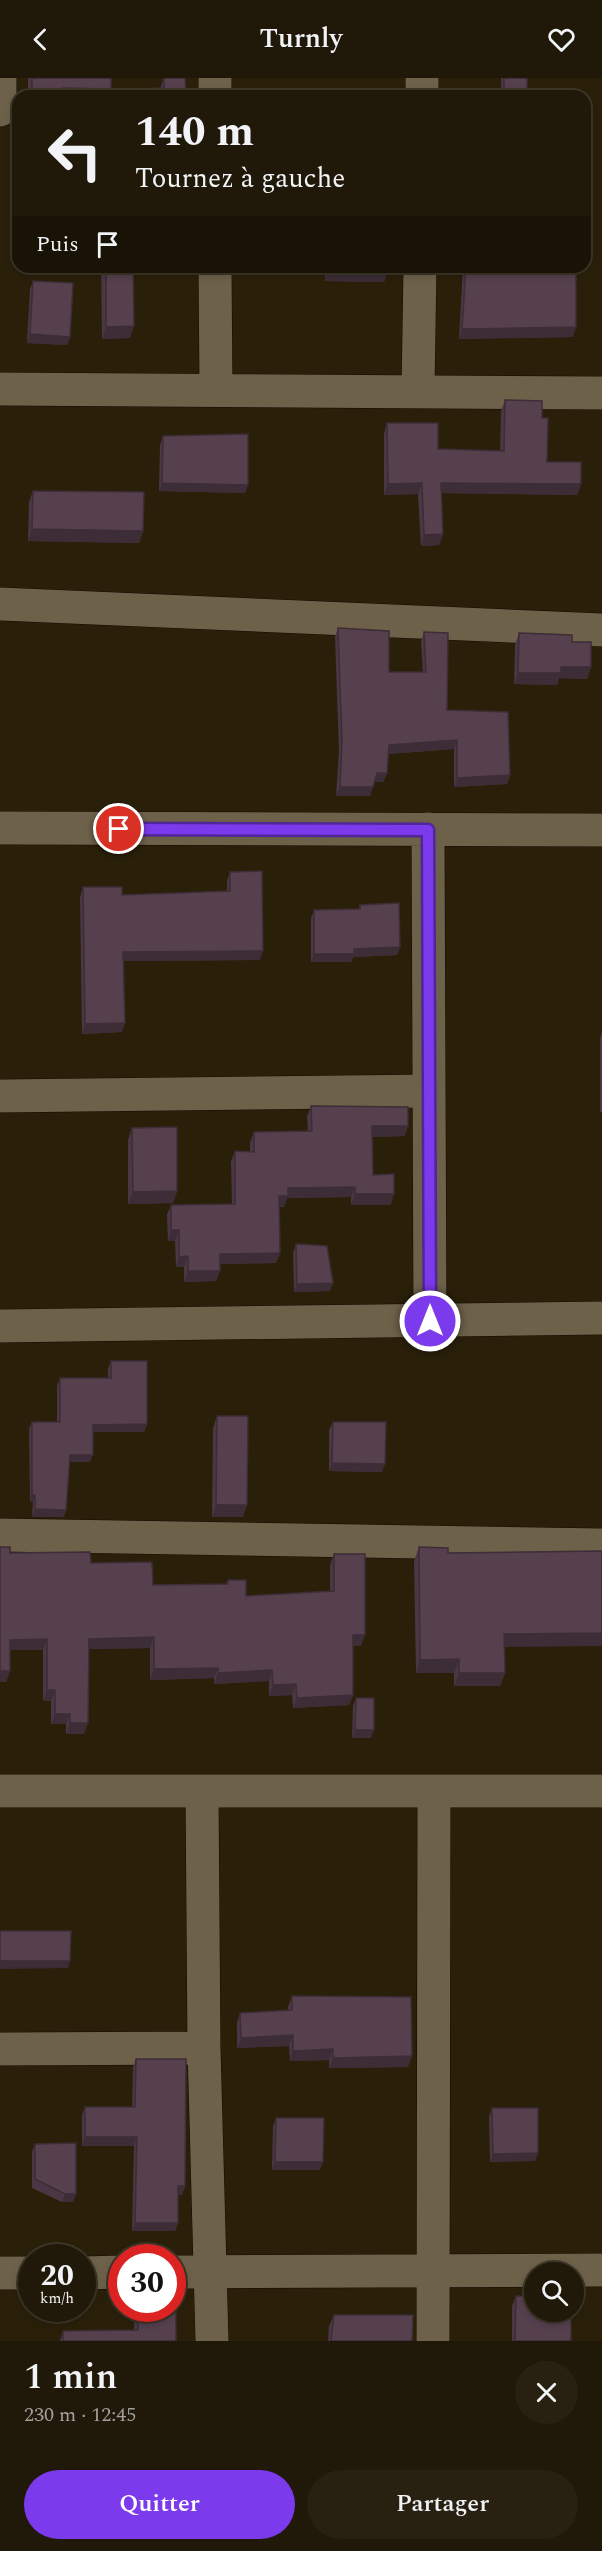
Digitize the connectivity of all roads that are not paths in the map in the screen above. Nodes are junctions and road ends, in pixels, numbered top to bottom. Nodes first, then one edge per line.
1 (0, 78) edge
2 (0, 110) edge
3 (215, 273) edge
4 (420, 273) edge
5 (0, 389) edge
6 (216, 390) junction
7 (418, 392) junction
8 (602, 393) edge
9 (0, 604) edge
10 (602, 630) edge
11 (0, 828) edge
12 (428, 830) junction
13 (602, 830) edge
14 (429, 1091) junction
15 (0, 1096) edge
16 (602, 1318) edge
17 (430, 1321) junction
18 (0, 1326) edge
19 (0, 1535) edge
20 (602, 1545) edge
21 (0, 1791) edge
22 (202, 1791) junction
23 (434, 1791) junction
24 (602, 1791) edge
25 (204, 2048) junction
26 (0, 2049) edge
27 (602, 2270) edge
28 (432, 2271) junction
29 (186, 2272) edge
30 (210, 2272) junction
31 (0, 2273) edge
32 (18, 2273) edge
33 (212, 2341) edge
34 (432, 2341) edge

1 - 2 street
3 - 6 street
4 - 7 street
5 - 6 street
6 - 7 street
7 - 8 street
9 - 10 street
11 - 12 street
12 - 13 street
12 - 14 street
14 - 15 street
14 - 17 street
16 - 17 street
17 - 18 street
19 - 20 street
21 - 22 street
22 - 23 street
22 - 25 street
23 - 24 street
23 - 28 street
25 - 26 street
25 - 30 street
27 - 28 street
28 - 30 street
28 - 34 street
29 - 30 street
30 - 33 street
31 - 32 street

